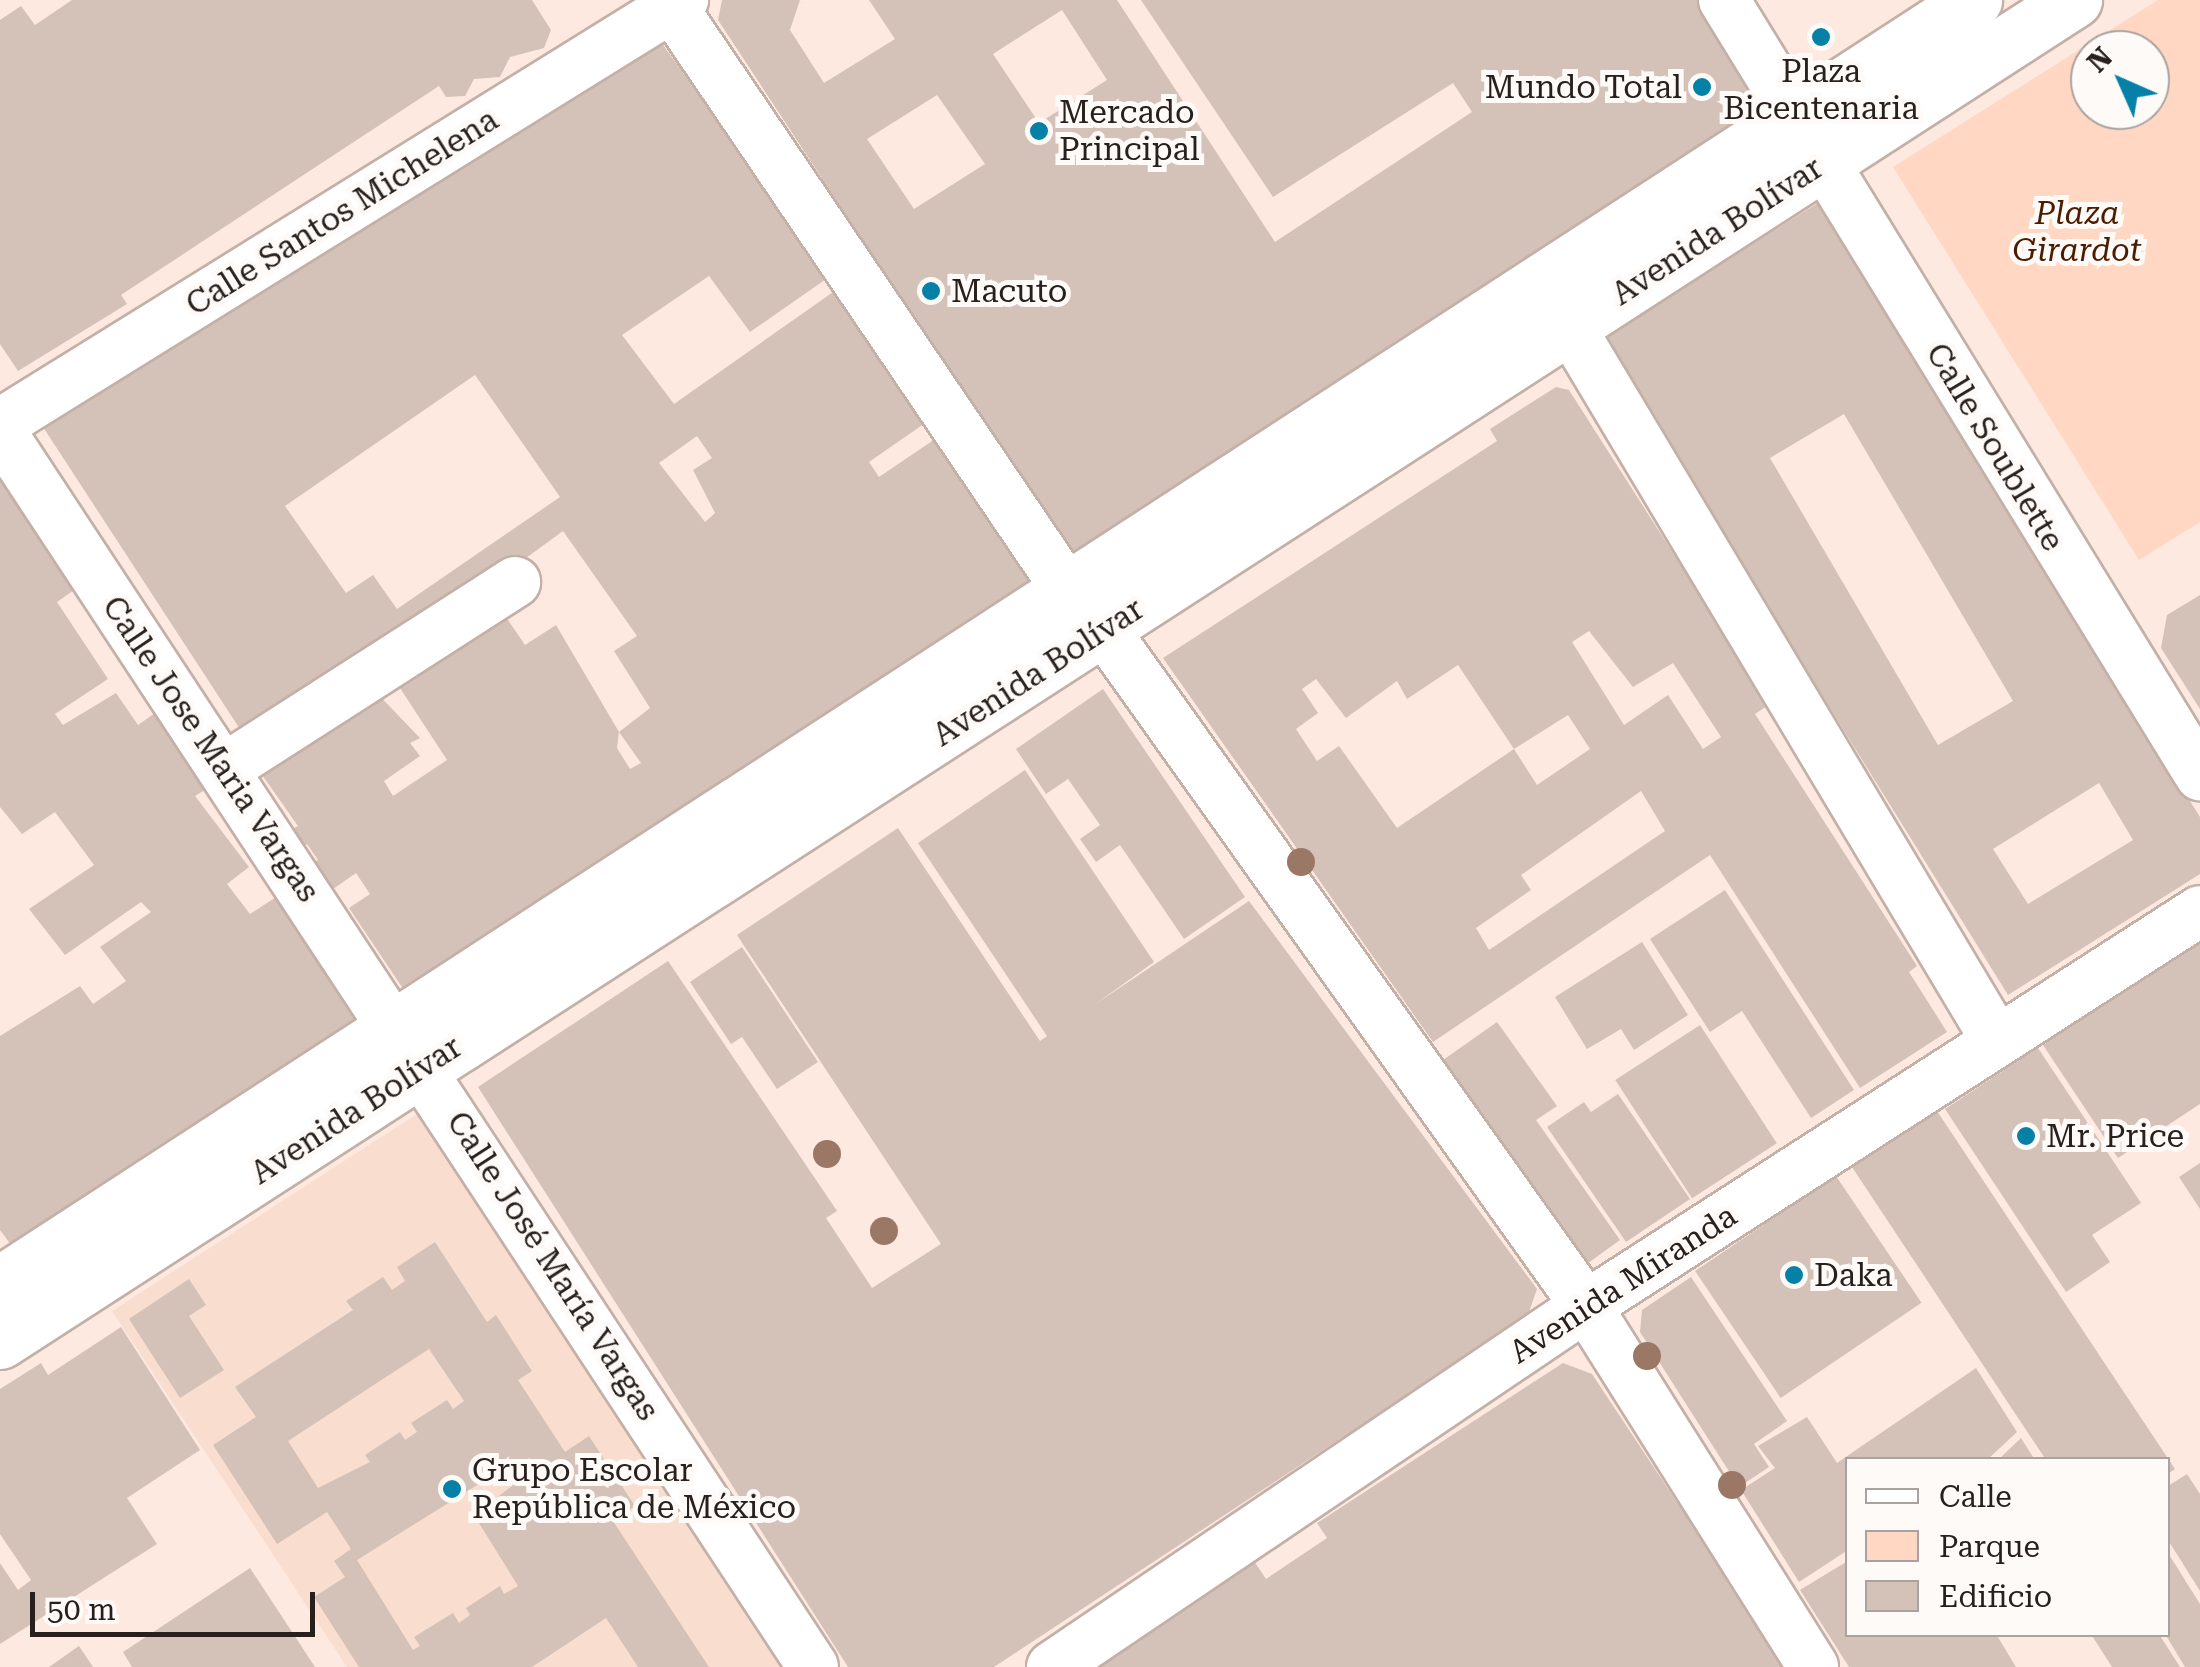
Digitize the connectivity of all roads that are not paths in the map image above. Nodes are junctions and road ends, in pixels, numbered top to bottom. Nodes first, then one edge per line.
1 (1724, 0) edge
2 (1974, 0) edge
3 (2074, 0) edge
4 (655, 8) edge
5 (1794, 115) junction
6 (1823, 162) junction
7 (1570, 327) junction
8 (0, 427) edge
9 (515, 582) dead end
10 (1086, 611) junction
11 (224, 769) junction
12 (2200, 775) edge
13 (2200, 911) edge
14 (1997, 1041) junction
15 (412, 1048) junction
16 (0, 1284) edge
17 (1586, 1306) junction
18 (0, 1342) edge
19 (813, 1667) edge
20 (1052, 1667) edge
21 (1814, 1667) edge

1 - 5 street, Calle Soublette
2 - 5 main road, Avenida Bolívar
3 - 6 main road, Avenida Bolívar
4 - 8 street, Calle Santos Michelena
4 - 10 street
5 - 6 street, Calle Soublette
5 - 10 main road, Avenida Bolívar
6 - 7 main road, Avenida Bolívar
6 - 12 street, Calle Soublette
7 - 10 main road, Avenida Bolívar
7 - 14 street
8 - 11 street, Calle Jose Maria Vargas
9 - 11 street
10 - 15 main road, Avenida Bolívar
10 - 17 street
11 - 15 street, Calle Jose Maria Vargas
13 - 14 street, Avenida Miranda
14 - 17 street, Avenida Miranda
15 - 16 main road, Avenida Bolívar
15 - 18 main road, Avenida Bolívar
15 - 19 street, Calle José María Vargas
17 - 20 street, Avenida Miranda
17 - 21 street

